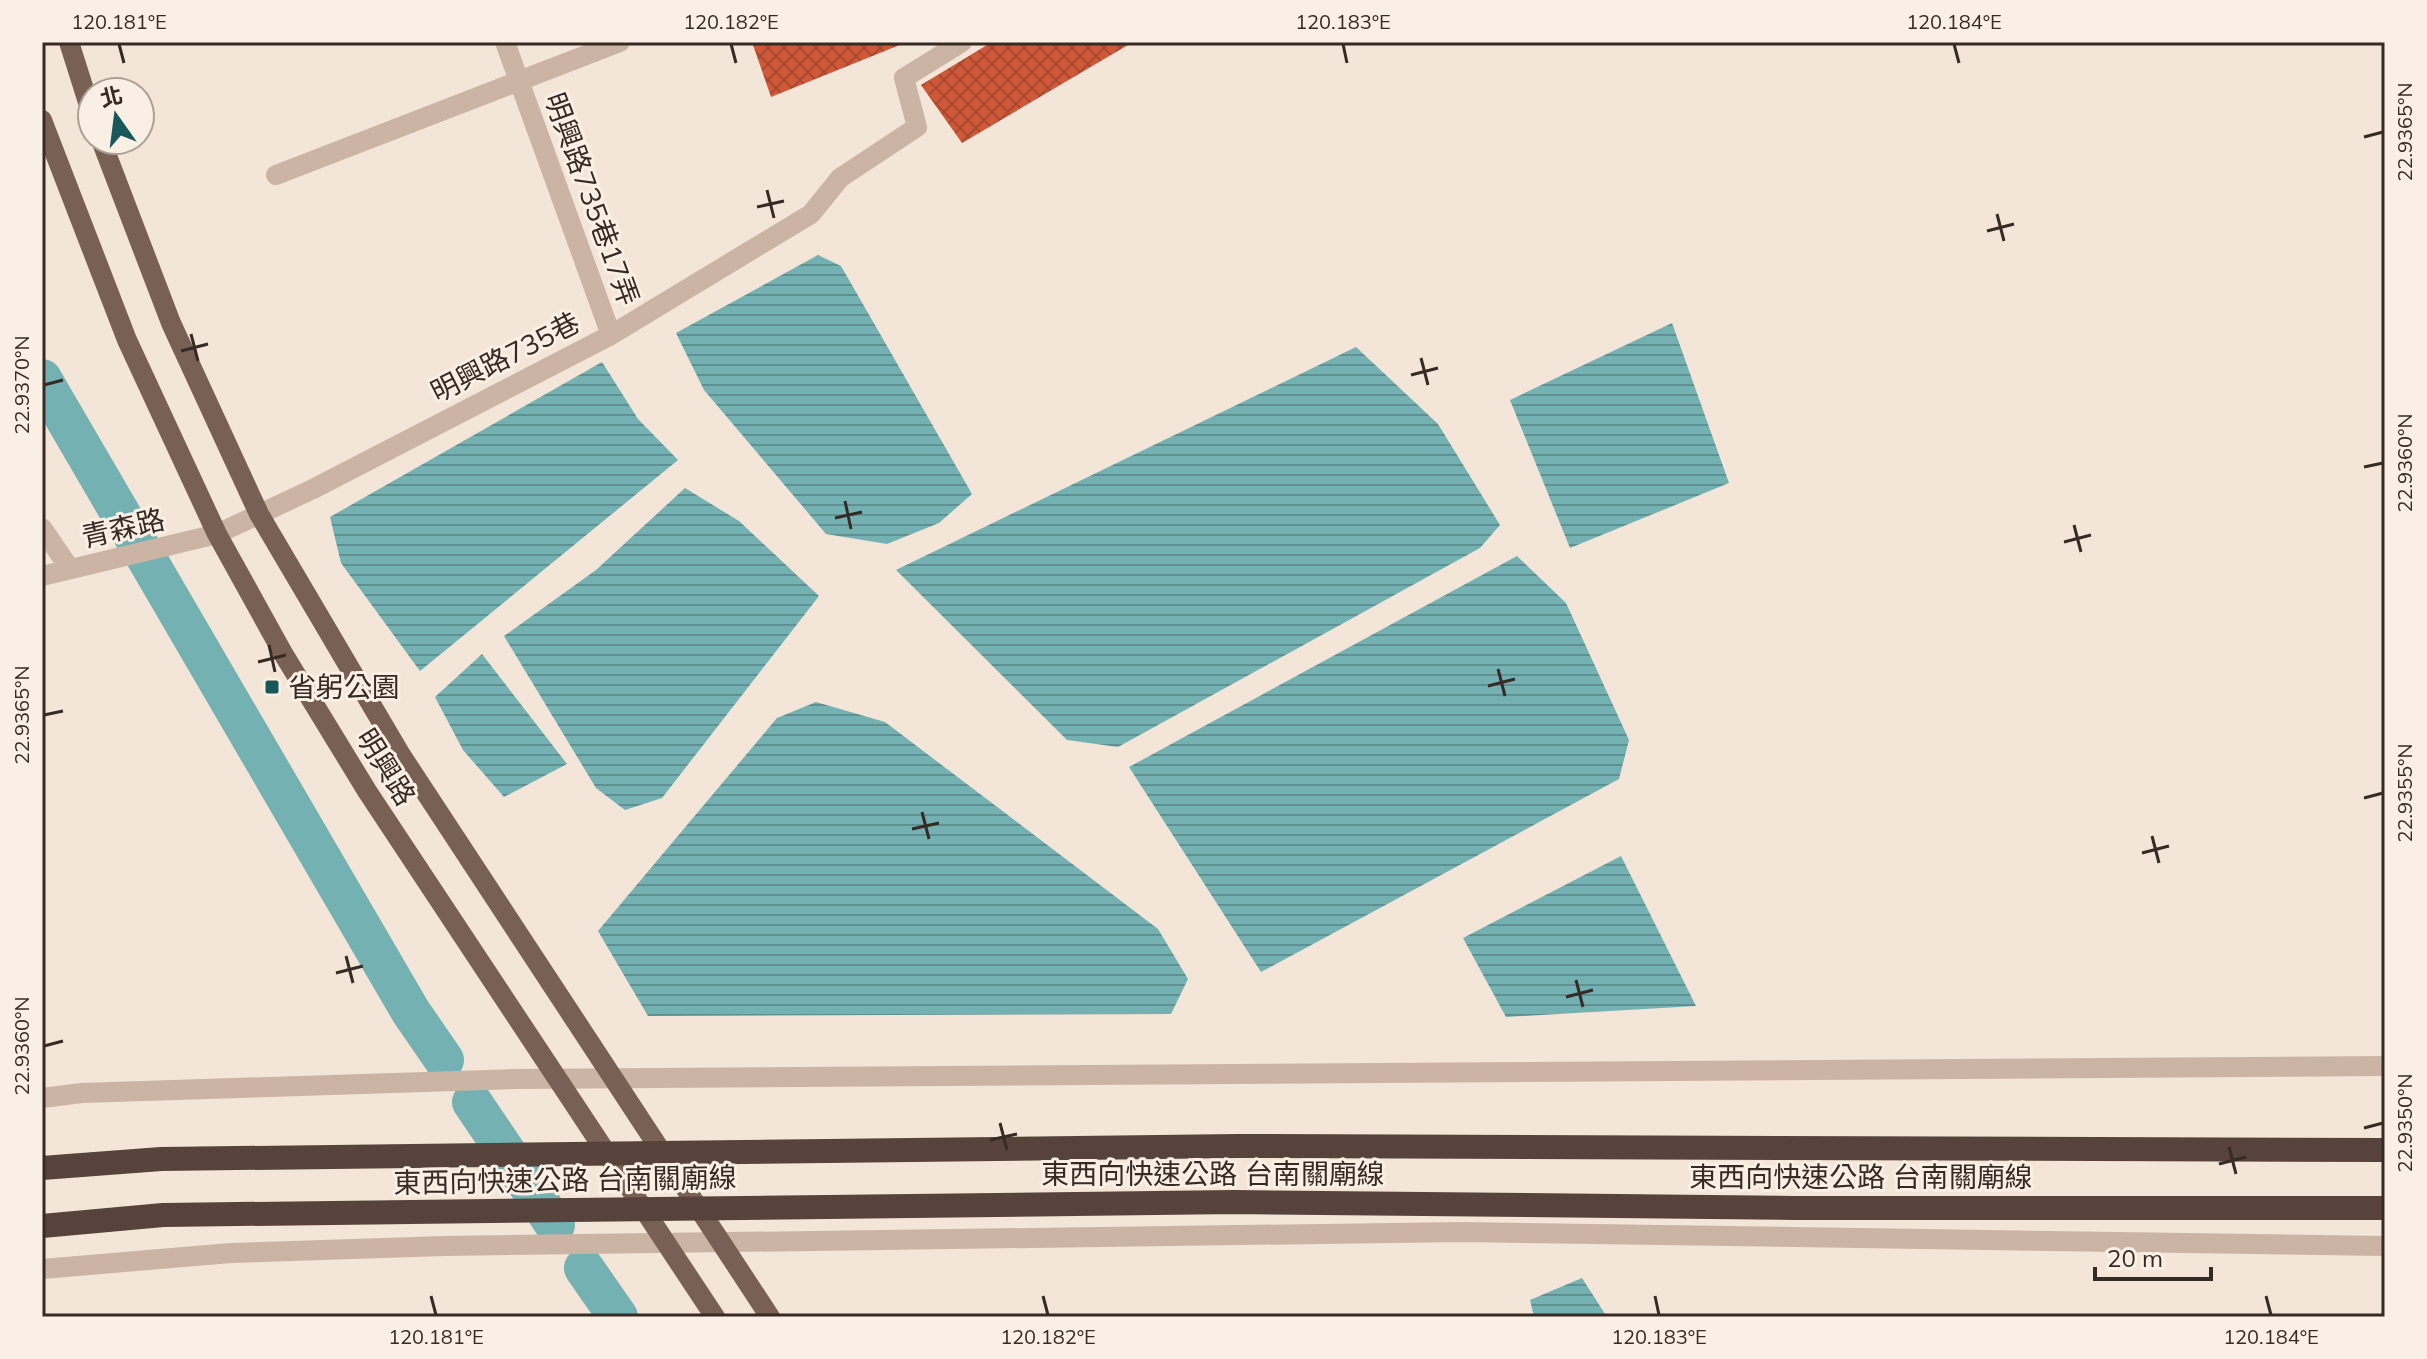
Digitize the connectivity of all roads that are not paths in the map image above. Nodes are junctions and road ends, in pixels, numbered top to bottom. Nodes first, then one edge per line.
1 (69, 42) edge
2 (505, 42) edge
3 (620, 42) edge
4 (962, 42) edge
5 (80, 76) edge
6 (520, 82) junction
7 (42, 120) edge
8 (107, 156) edge
9 (276, 175) dead end
10 (611, 335) junction
11 (259, 514) junction
12 (42, 528) edge
13 (215, 535) junction
14 (72, 568) junction
15 (42, 576) edge
16 (2385, 1066) edge
17 (615, 1078) junction
18 (556, 1079) junction
19 (42, 1098) edge
20 (2385, 1150) edge
21 (42, 1168) edge
22 (2385, 1208) edge
23 (42, 1226) edge
24 (721, 1243) junction
25 (669, 1245) junction
26 (2385, 1246) edge
27 (42, 1269) edge
28 (715, 1317) edge
29 (770, 1317) edge

1 - 5 main road
2 - 6 street, 明興路735巷17弄
3 - 6 street, 明興路735巷17弄
4 - 10 street, 明興路735巷
6 - 9 street, 明興路735巷17弄
6 - 10 street, 明興路735巷17弄
7 - 13 main road, 明興路
8 - 11 main road, 明興路
10 - 11 street, 明興路735巷
11 - 13 street, 明興路735巷
11 - 17 main road, 明興路
12 - 14 street
13 - 14 street, 青森路
13 - 18 main road, 明興路
14 - 15 street, 青森路
16 - 17 street
17 - 18 street
17 - 24 main road, 明興路
18 - 19 street
18 - 25 main road, 明興路
20 - 21 highway, 東西向快速公路 台南關廟線, bridge
22 - 23 highway, 東西向快速公路 台南關廟線, bridge
24 - 25 street
24 - 26 street
24 - 29 main road, 明興路
25 - 27 street
25 - 28 main road, 明興路

